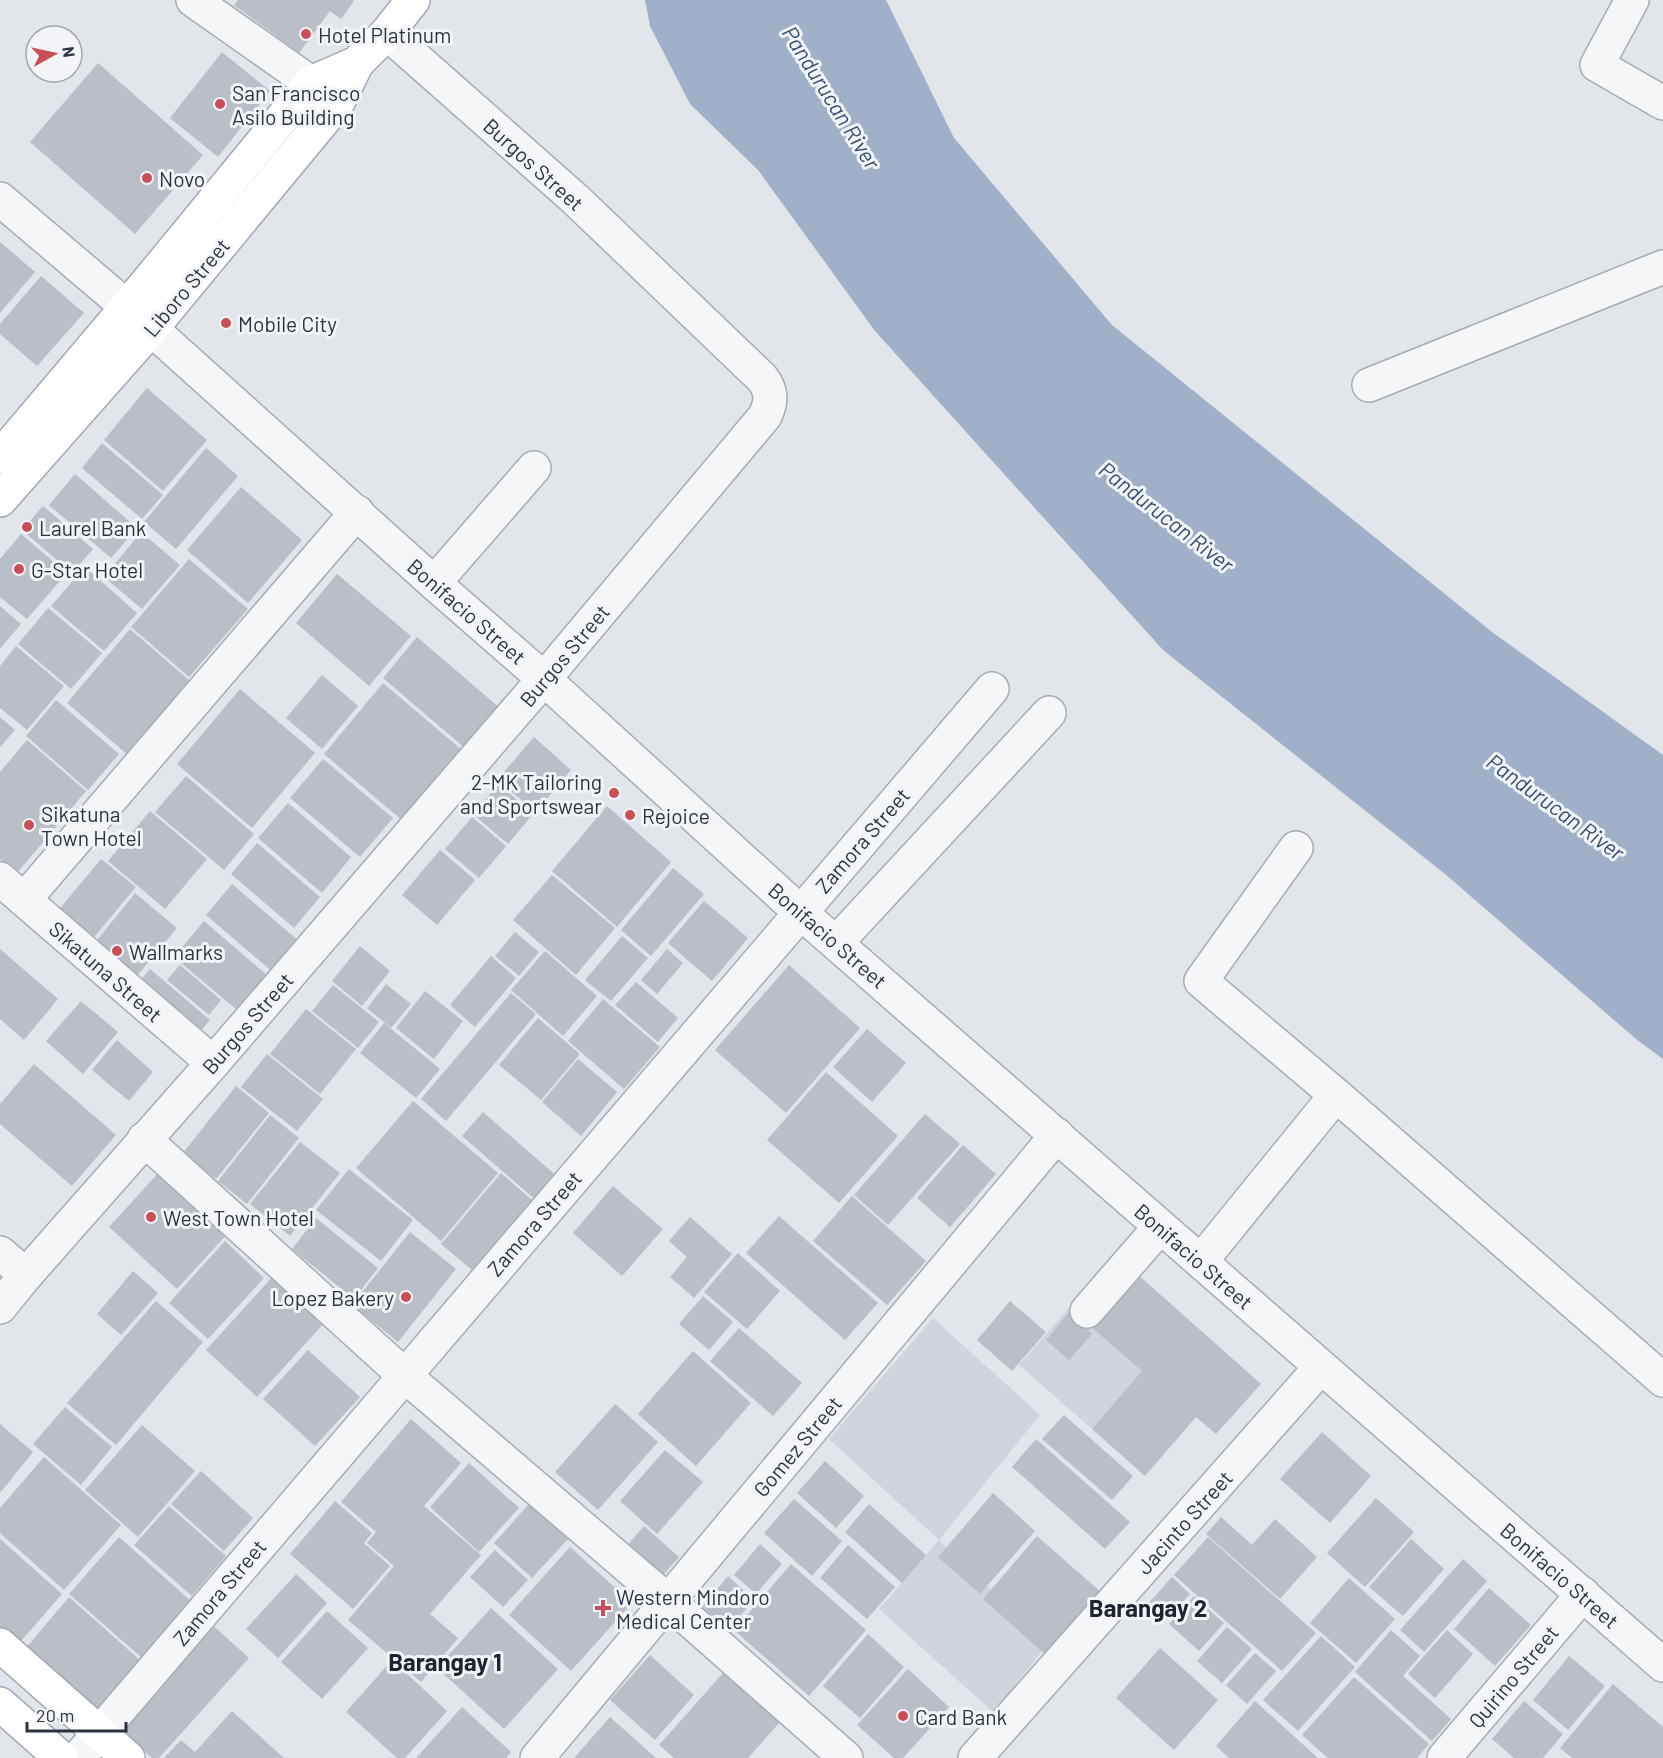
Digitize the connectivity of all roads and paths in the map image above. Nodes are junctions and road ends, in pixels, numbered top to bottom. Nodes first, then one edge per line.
1 (193, 0) edge
2 (413, 0) edge
3 (1632, 0) edge
4 (387, 33) junction
5 (357, 63) junction
6 (311, 83) junction
7 (1663, 103) edge
8 (337, 104) junction
9 (0, 199) edge
10 (1663, 267) edge
11 (128, 307) junction
12 (152, 329) junction
13 (1369, 385) dead end
14 (0, 457) edge
15 (534, 468) dead end
16 (0, 500) edge
17 (357, 512) junction
18 (434, 583) junction
19 (544, 679) junction
20 (992, 689) dead end
21 (1049, 713) dead end
22 (1296, 848) dead end
23 (12, 889) edge
24 (800, 912) junction
25 (836, 943) junction
26 (213, 1063) junction
27 (1336, 1095) junction
28 (1057, 1135) junction
29 (144, 1139) junction
30 (1160, 1227) junction
31 (0, 1253) edge
32 (1201, 1261) junction
33 (26, 1275) junction
34 (0, 1307) edge
35 (1087, 1311) dead end
36 (1321, 1367) junction
37 (404, 1375) junction
38 (1663, 1380) edge
39 (1583, 1594) junction
40 (668, 1601) junction
41 (0, 1645) edge
42 (1663, 1665) edge
43 (0, 1704) edge
44 (99, 1733) junction
45 (62, 1758) edge
46 (78, 1758) edge
47 (128, 1758) edge
48 (537, 1758) edge
49 (846, 1758) edge
50 (975, 1758) edge
51 (1444, 1758) edge

1 - 6 street
2 - 4 main road, Liboro Street
3 - 7 street
4 - 5 main road, Liboro Street
4 - 19 street, Burgos Street
5 - 6 main road, Liboro Street
5 - 8 main road, Liboro Street
6 - 8 street
6 - 11 main road, Liboro Street
8 - 12 main road, Liboro Street
9 - 11 street, Bonifacio Street
10 - 13 street
11 - 12 street, Bonifacio Street
11 - 14 main road, Liboro Street
12 - 16 main road, Liboro Street
12 - 17 street, Bonifacio Street
15 - 18 street
17 - 18 street, Bonifacio Street
17 - 23 street
18 - 19 street, Bonifacio Street
19 - 24 street, Bonifacio Street
19 - 26 street, Burgos Street
20 - 24 street, Zamora Street
21 - 25 street
22 - 27 street
23 - 26 street, Sikatuna Street
24 - 25 street, Bonifacio Street
24 - 37 street, Zamora Street
25 - 28 street, Bonifacio Street
26 - 29 street, Burgos Street
27 - 32 street
27 - 38 street
28 - 30 street, Bonifacio Street
28 - 40 street, Gomez Street
29 - 33 street, Burgos Street
29 - 37 street
30 - 32 street, Bonifacio Street
30 - 35 street
31 - 33 street
32 - 36 street, Bonifacio Street
33 - 34 street, Burgos Street
36 - 39 street, Bonifacio Street
36 - 50 street, Jacinto Street
37 - 40 street
37 - 44 street, Zamora Street
39 - 42 street, Bonifacio Street
39 - 51 street, Quirino Street
40 - 48 street, Gomez Street
40 - 49 street
41 - 44 main road
43 - 45 main road
44 - 46 street, Zamora Street
44 - 47 main road

